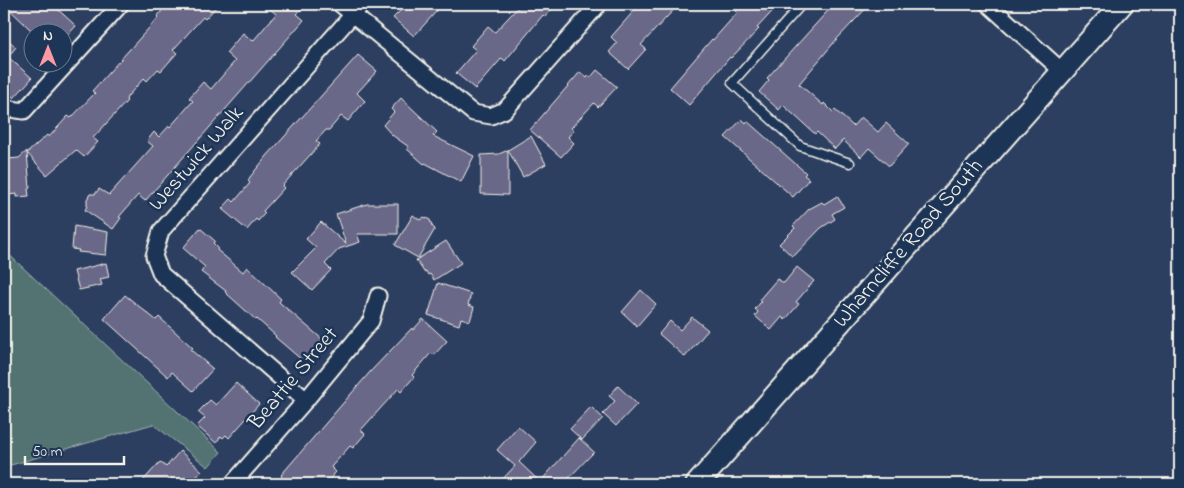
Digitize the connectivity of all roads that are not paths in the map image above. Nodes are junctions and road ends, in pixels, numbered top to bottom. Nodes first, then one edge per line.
1 (340, 4) edge
2 (599, 4) edge
3 (802, 4) edge
4 (988, 4) edge
5 (1122, 4) edge
6 (112, 7) edge
7 (357, 9) edge
8 (1062, 71) junction
9 (4, 108) edge
10 (850, 163) dead end
11 (378, 296) dead end
12 (306, 400) junction
13 (232, 484) edge
14 (697, 484) edge

1 - 7 street
2 - 7 street
3 - 10 lane
4 - 8 street
5 - 8 main road, Wharncliffe Road South
6 - 9 street
7 - 12 street, Westwick Walk
8 - 14 main road, Wharncliffe Road South
11 - 12 street, Beattie Street
12 - 13 street, Beattie Street

